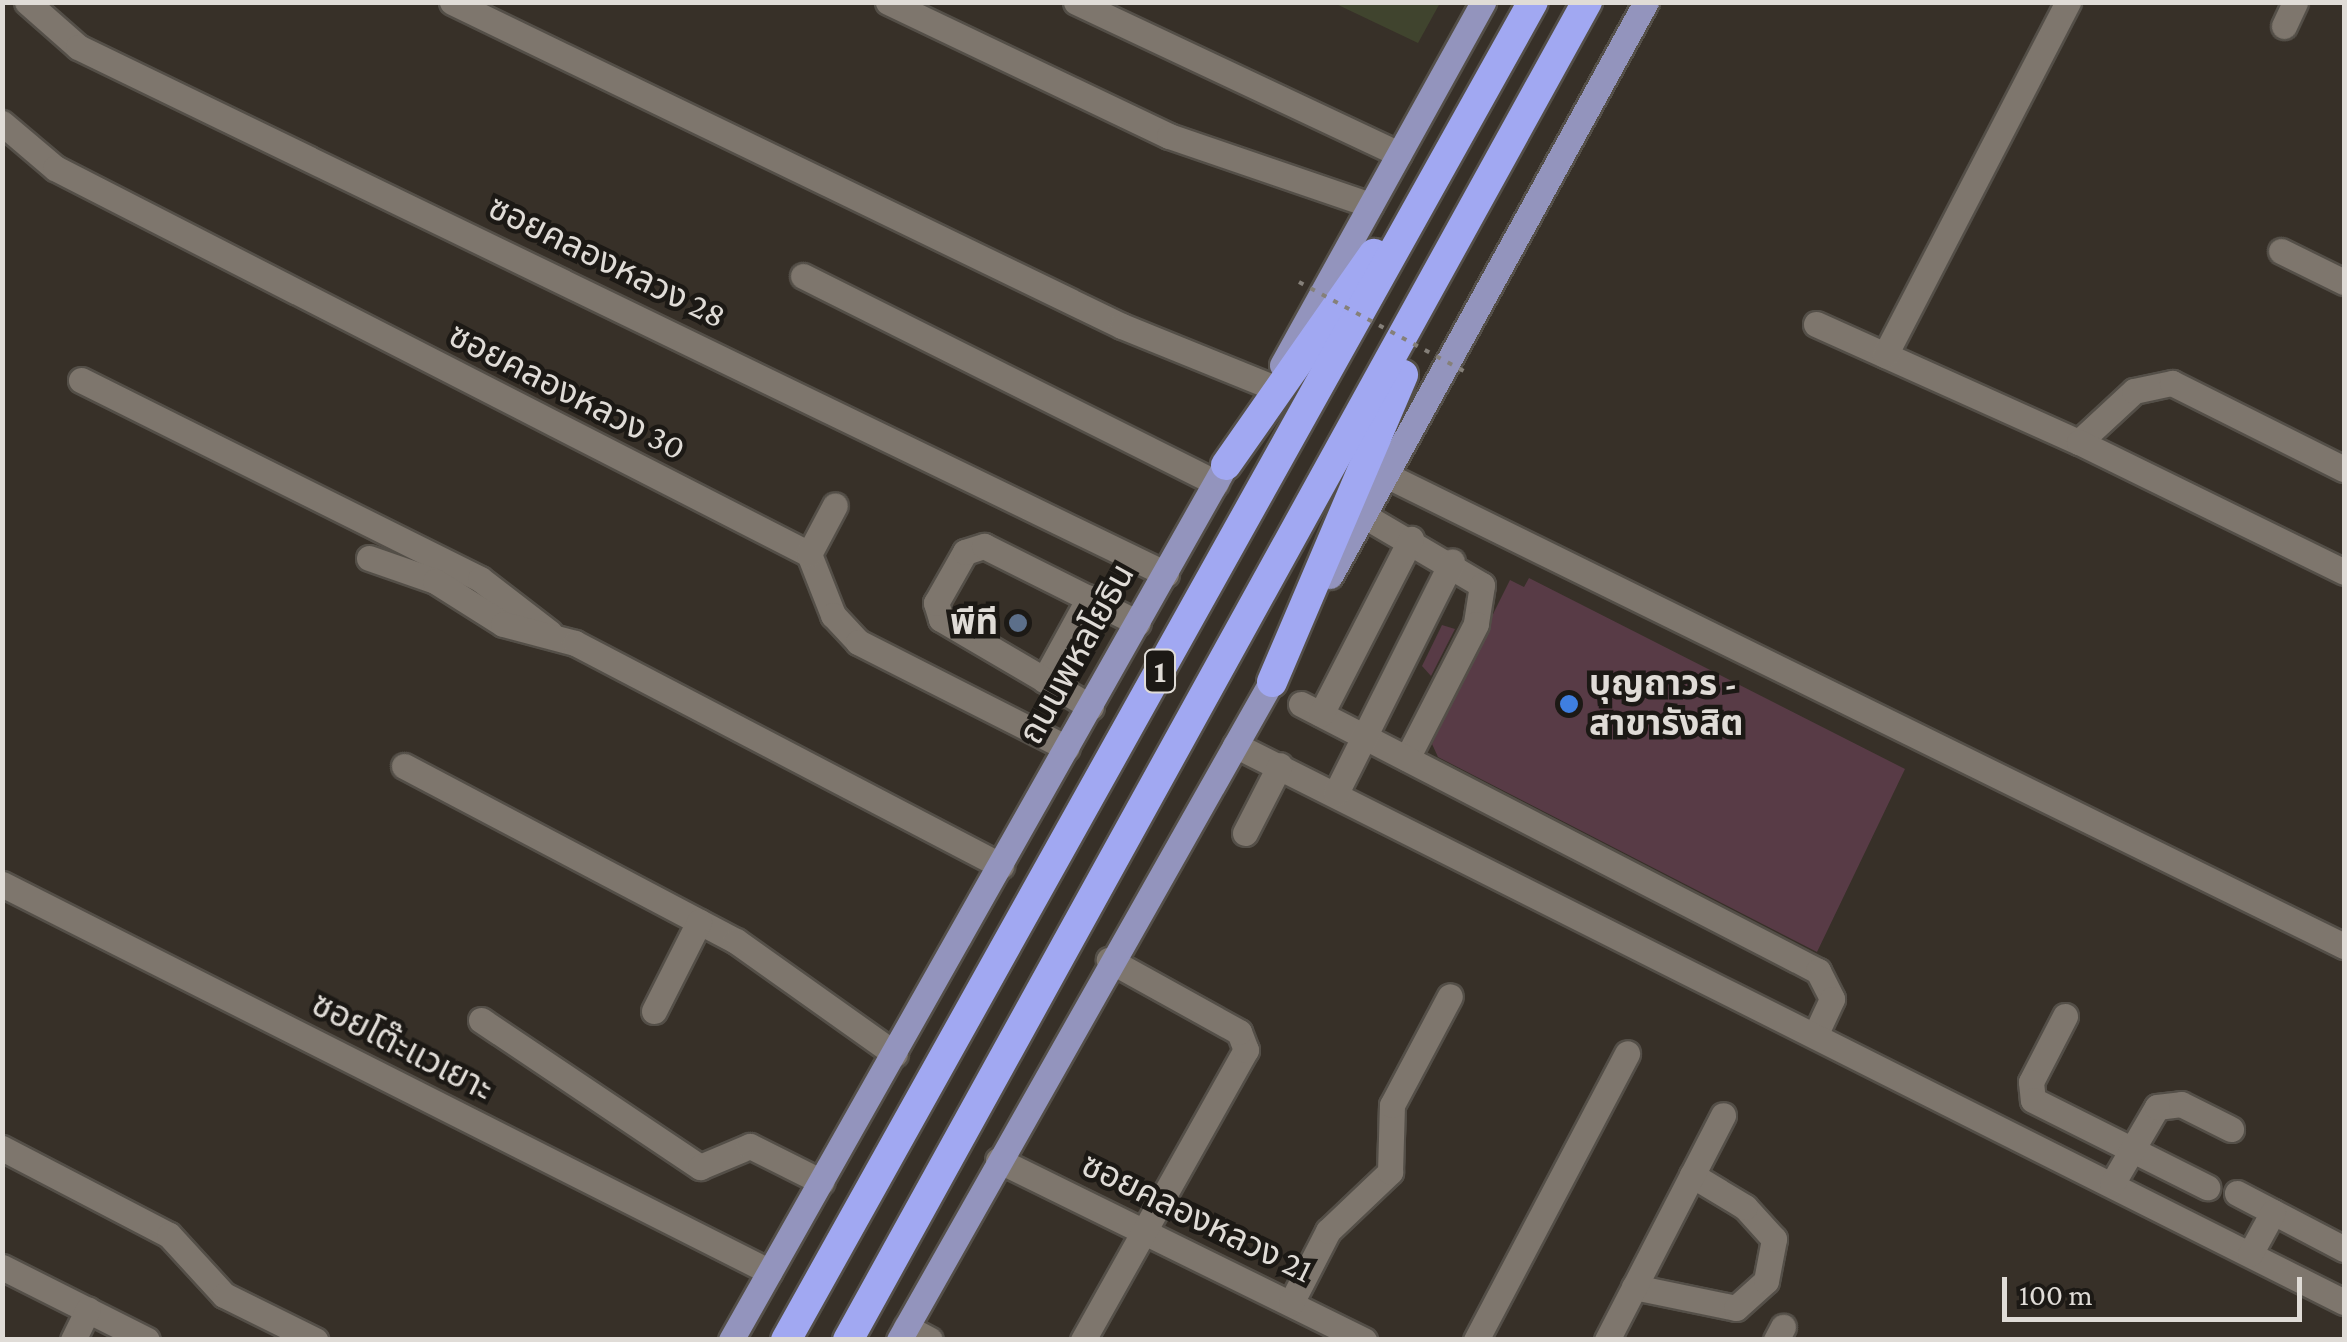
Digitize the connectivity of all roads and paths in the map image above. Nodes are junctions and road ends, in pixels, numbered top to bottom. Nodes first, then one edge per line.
1 (27, 2) edge
2 (452, 2) edge
3 (888, 2) edge
4 (1076, 2) edge
5 (1483, 2) edge
6 (1533, 2) edge
7 (1587, 2) edge
8 (1646, 2) edge
9 (2068, 2) edge
10 (1469, 118) junction
11 (2, 123) edge
12 (1399, 154) junction
13 (1477, 202) junction
14 (1370, 205) junction
15 (2281, 251) dead end
16 (803, 276) dead end
17 (1299, 282) dead end
18 (2344, 282) edge
19 (1816, 324) dead end
20 (1885, 355) junction
21 (1467, 373) dead end
22 (81, 380) dead end
23 (1270, 386) junction
24 (2079, 442) junction
25 (2344, 469) edge
26 (1221, 474) junction
27 (1386, 475) junction
28 (835, 504) dead end
29 (1363, 516) junction
30 (1412, 539) junction
31 (809, 554) junction
32 (368, 558) dead end
33 (1452, 561) junction
34 (2344, 572) edge
35 (1166, 574) junction
36 (1088, 598) junction
37 (1138, 623) junction
38 (550, 634) junction
39 (1044, 680) junction
40 (1272, 682) junction
41 (1091, 708) junction
42 (1364, 736) junction
43 (1235, 745) junction
44 (1068, 748) junction
45 (1406, 758) junction
46 (1280, 765) junction
47 (404, 766) dead end
48 (1336, 792) junction
49 (1245, 833) dead end
50 (1001, 866) junction
51 (2, 884) edge
52 (699, 922) junction
53 (2344, 946) edge
54 (1109, 960) junction
55 (1450, 996) dead end
56 (654, 1012) dead end
57 (2065, 1016) dead end
58 (481, 1020) dead end
59 (1816, 1034) junction
60 (1627, 1053) dead end
61 (895, 1054) junction
62 (1723, 1115) dead end
63 (2231, 1129) dead end
64 (2, 1148) edge
65 (2130, 1149) junction
66 (998, 1160) junction
67 (1692, 1175) junction
68 (822, 1182) junction
69 (2112, 1184) junction
70 (2207, 1187) dead end
71 (2236, 1193) dead end
72 (2273, 1212) junction
73 (1144, 1229) junction
74 (2341, 1238) edge
75 (2250, 1254) junction
76 (2, 1267) edge
77 (770, 1272) junction
78 (1634, 1287) junction
79 (2344, 1302) edge
80 (1291, 1303) junction
81 (88, 1309) junction
82 (903, 1334) edge
83 (74, 1340) edge
84 (148, 1340) edge
85 (315, 1340) edge
86 (732, 1340) edge
87 (786, 1340) edge
88 (848, 1340) edge
89 (930, 1340) edge
90 (1082, 1340) edge
91 (1364, 1340) edge
92 (1476, 1340) edge
93 (1606, 1340) edge

1 - 35 street, ซอยคลองหลวง 28
2 - 23 street
3 - 14 street
4 - 12 street
5 - 12 main road, ถนนพหลโยธิน / 1
6 - 10 highway, 1
7 - 13 highway, 1
8 - 27 main road
9 - 20 street
10 - 26 highway
10 - 87 highway, 1
11 - 31 street, ซอยคลองหลวง 30
12 - 14 main road, ถนนพหลโยธิน / 1
13 - 40 highway
13 - 88 highway, 1
14 - 23 main road, ถนนพหลโยธิน / 1
15 - 18 street
16 - 26 street
17 - 21 path, bridge
19 - 20 street
20 - 24 street
22 - 38 street
23 - 26 main road, ถนนพหลโยธิน / 1
24 - 25 street
24 - 34 street
26 - 35 main road, ถนนพหลโยธิน / 1
27 - 29 main road
27 - 53 street
28 - 31 street
29 - 30 street
29 - 40 main road
30 - 33 street
30 - 42 street
31 - 44 street
32 - 38 street
33 - 42 street
33 - 45 street
35 - 37 main road, ถนนพหลโยธิน / 1
36 - 37 street
36 - 39 street
36 - 39 street
37 - 41 main road, ถนนพหลโยธิน / 1
38 - 50 street
39 - 41 street
40 - 43 main road
41 - 44 main road, ถนนพหลโยธิน / 1
42 - 45 street
42 - 48 street
43 - 46 street
43 - 54 main road
44 - 50 main road, ถนนพหลโยธิน / 1
45 - 59 street
46 - 48 street
46 - 49 street
47 - 52 street
48 - 59 street
50 - 61 main road, ถนนพหลโยธิน / 1
51 - 77 street, ซอยโต๊ะแวเยาะ
52 - 56 street
52 - 61 street
54 - 66 main road
54 - 73 street
55 - 80 street
57 - 65 street
58 - 68 street
59 - 69 street
60 - 92 street
61 - 68 main road, ถนนพหลโยธิน / 1
62 - 67 street
63 - 65 street
64 - 85 street
65 - 69 street
65 - 70 street
66 - 73 street, ซอยคลองหลวง 21
66 - 82 main road
67 - 78 street
67 - 78 street
68 - 77 main road, ถนนพหลโยธิน / 1
69 - 75 street
71 - 72 street
72 - 74 street
72 - 75 street
73 - 80 street, ซอยคลองหลวง 21
73 - 90 street
75 - 79 street
76 - 81 street
77 - 86 main road, ถนนพหลโยธิน / 1
78 - 93 street
80 - 91 street, ซอยคลองหลวง 21
81 - 83 street
81 - 84 street
82 - 89 street

